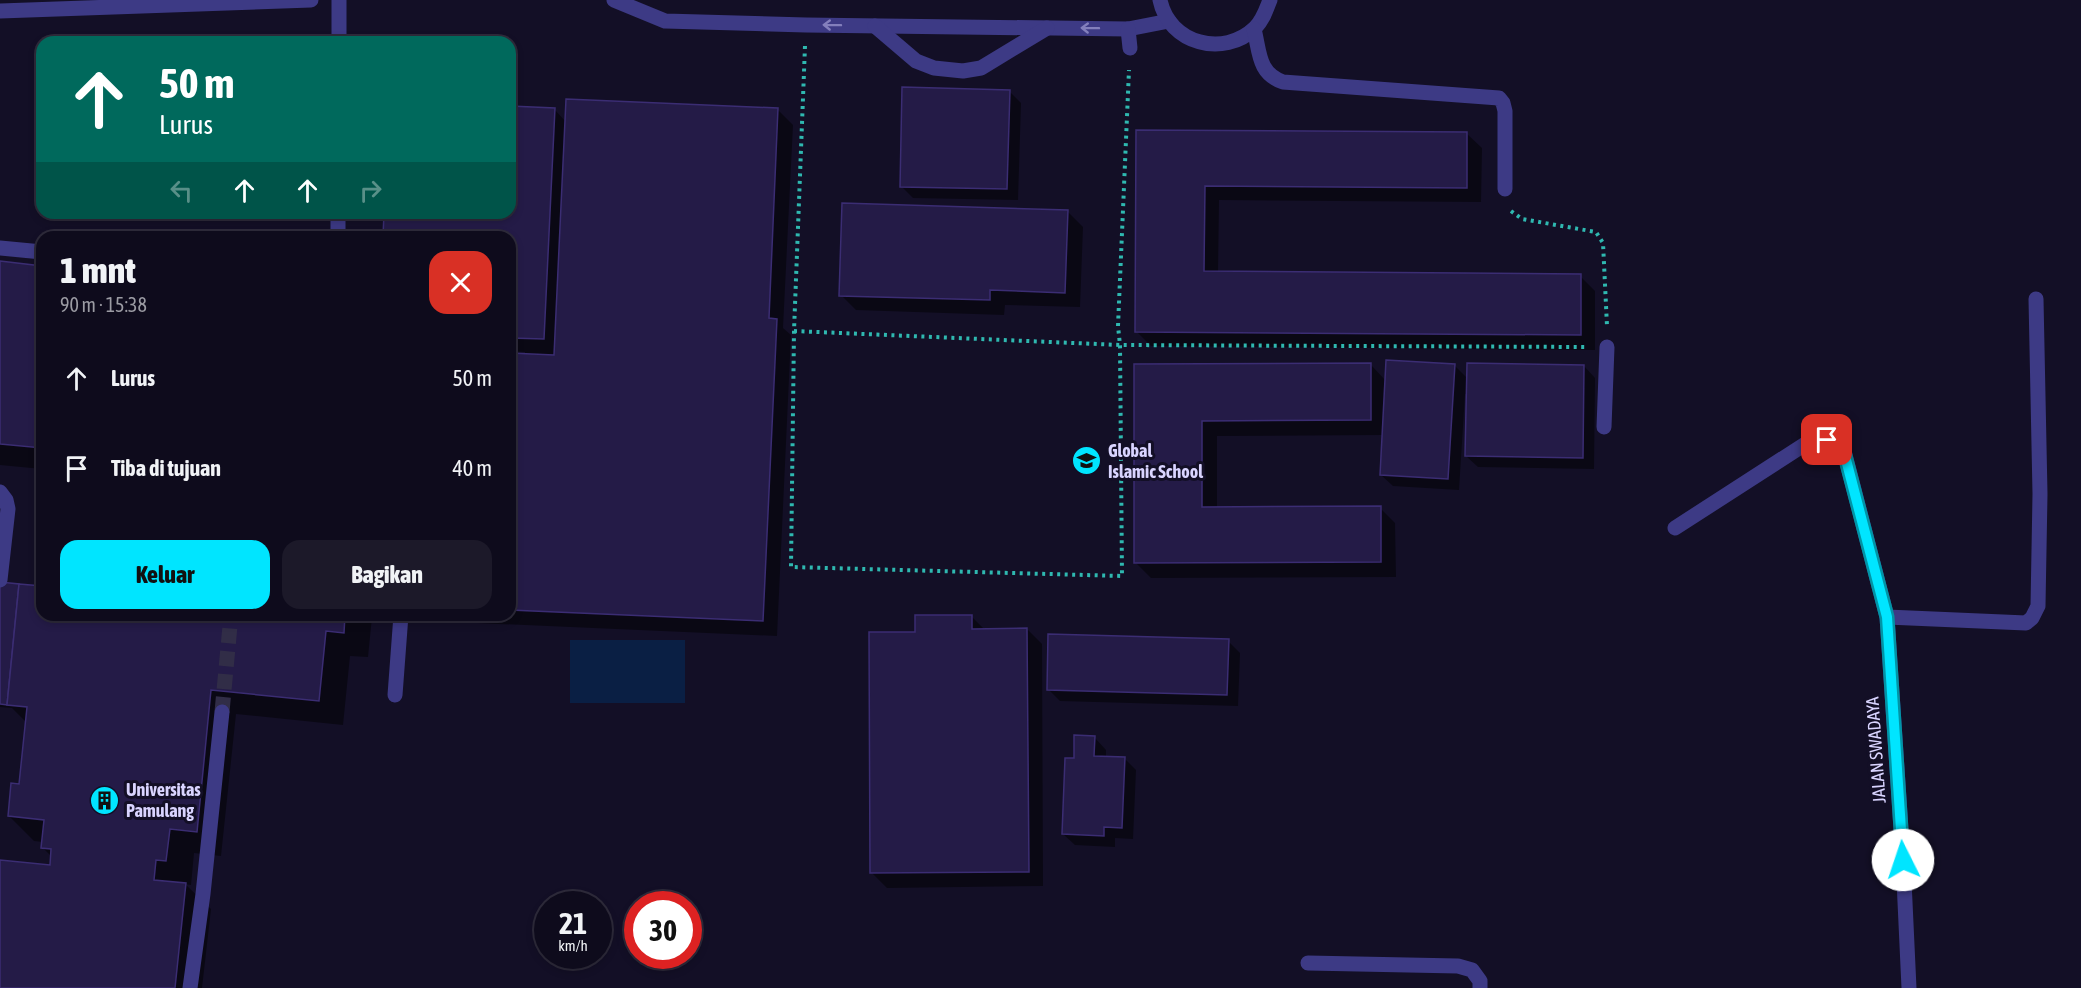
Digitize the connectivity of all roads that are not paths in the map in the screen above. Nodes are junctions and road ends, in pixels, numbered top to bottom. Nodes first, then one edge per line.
1 (311, 0) edge
2 (339, 0) edge
3 (614, 0) edge
4 (1160, 0) edge
5 (1270, 0) edge
6 (0, 11) edge
7 (1169, 21) junction
8 (875, 26) junction
9 (1047, 28) junction
10 (1128, 29) junction
11 (1254, 29) junction
12 (339, 36) edge
13 (1130, 48) road end
14 (1505, 189) road end
15 (0, 248) edge
16 (36, 251) edge
17 (2036, 299) dead end
18 (1607, 347) road end
19 (1604, 427) dead end
20 (0, 492) edge
21 (1675, 528) dead end
22 (0, 580) edge
23 (1887, 617) junction
24 (401, 621) edge
25 (395, 695) dead end
26 (222, 712) tunnel mouth
27 (1308, 963) dead end
28 (190, 988) edge
29 (1480, 988) edge
30 (1909, 988) edge

1 - 6 street
2 - 12 street
8 -> 3 street
4 - 7 street
5 - 11 street
7 - 10 street
7 - 11 street
8 - 9 street
8 - 9 street
10 -> 9 street
10 - 13 street
11 - 14 street
15 - 16 street
17 - 23 street
18 - 19 street
20 - 22 street
21 - 23 street, JALAN SWADAYA
23 - 30 street, JALAN SWADAYA
24 - 25 street
26 - 28 street
27 - 29 street

